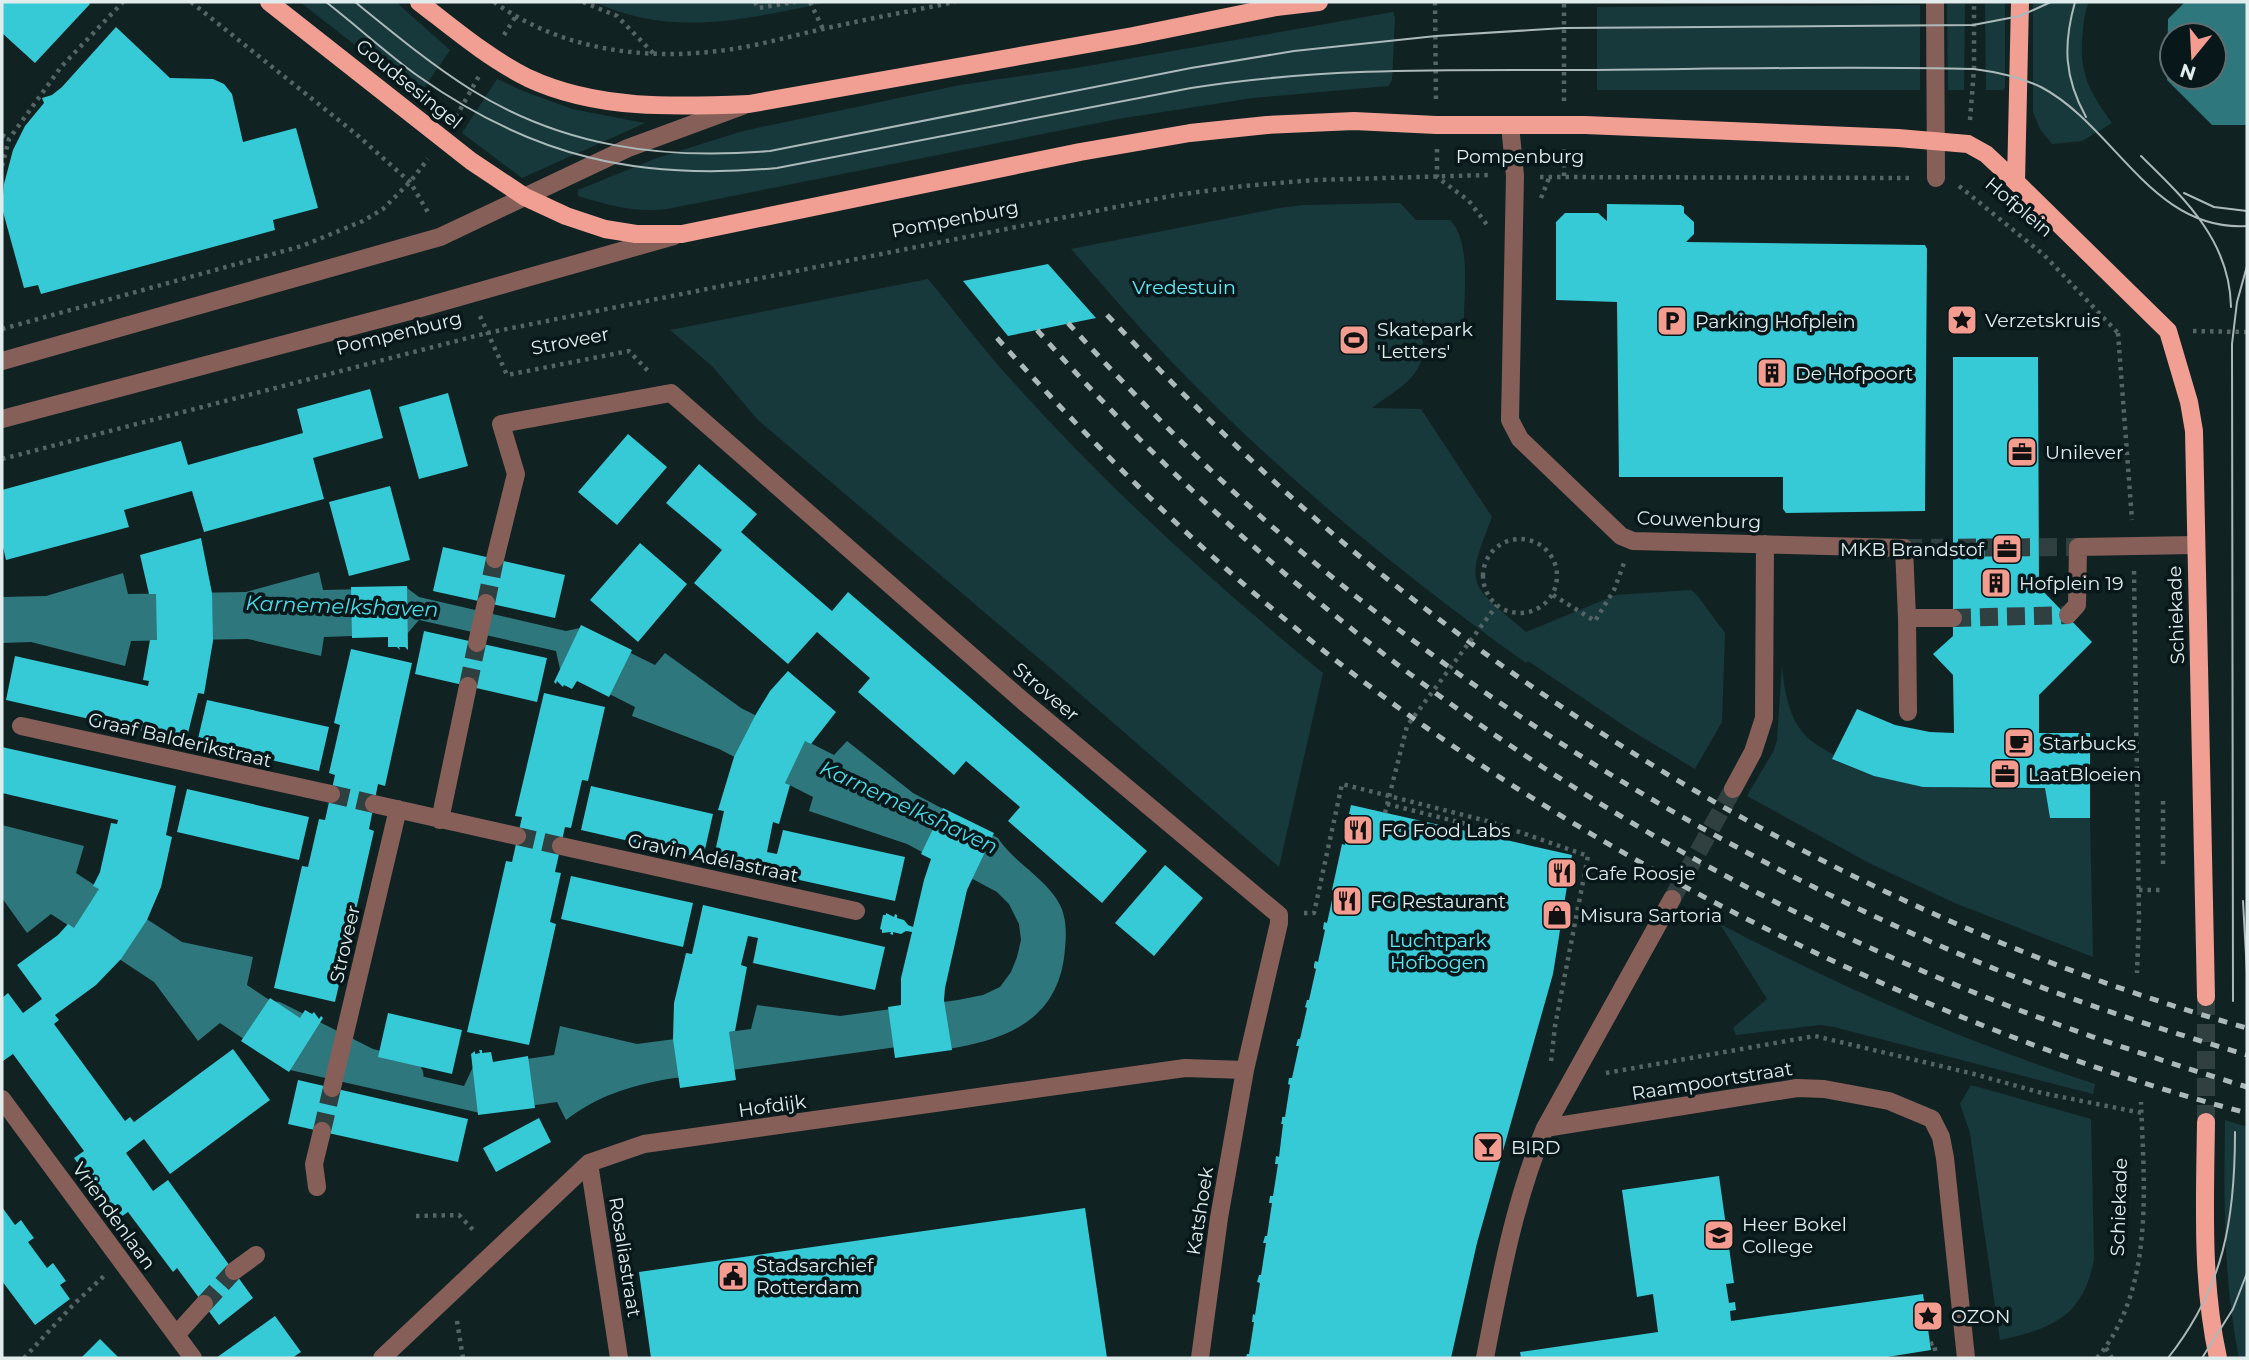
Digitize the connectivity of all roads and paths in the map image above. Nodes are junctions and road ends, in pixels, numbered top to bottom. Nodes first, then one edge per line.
1 (122, 2) edge
2 (191, 2) edge
3 (269, 2) edge
4 (419, 2) edge
5 (494, 2) edge
6 (583, 2) edge
7 (755, 2) edge
8 (794, 2) edge
9 (810, 2) edge
10 (955, 2) edge
11 (1319, 2) edge
12 (1435, 2) edge
13 (1564, 2) edge
14 (1935, 2) edge
15 (1974, 2) edge
16 (2020, 2) edge
17 (516, 16) junction
18 (822, 29) junction
19 (655, 54) junction
20 (490, 56) junction
21 (749, 104) junction
22 (1436, 125) junction
23 (1510, 125) junction
24 (1564, 125) junction
25 (2, 135) edge
26 (9, 139) junction
27 (443, 139) junction
28 (1936, 140) junction
29 (1968, 144) junction
30 (2, 166) edge
31 (1515, 176) junction
32 (1564, 176) junction
33 (1437, 177) junction
34 (1936, 178) joint
35 (410, 182) junction
36 (2016, 182) junction
37 (525, 197) junction
38 (1491, 230) dead end
39 (682, 234) junction
40 (2100, 264) joint
41 (2, 330) edge
42 (487, 333) junction
43 (2118, 333) joint
44 (2, 362) edge
45 (671, 393) junction
46 (2, 419) edge
47 (2, 458) edge
48 (1765, 544) junction
49 (2134, 545) junction
50 (2195, 545) junction
51 (495, 559) tunnel mouth
52 (1614, 590) dead end
53 (1553, 595) junction
54 (486, 603) tunnel mouth
55 (1497, 604) junction
56 (2067, 615) dead end
57 (1907, 618) junction
58 (1953, 618) tunnel mouth
59 (477, 643) tunnel mouth
60 (468, 686) tunnel mouth
61 (1908, 712) dead end
62 (21, 726) dead end
63 (1733, 789) tunnel mouth
64 (331, 794) tunnel mouth
65 (2163, 801) dead end
66 (374, 804) tunnel mouth
67 (1387, 804) junction
68 (398, 809) junction
69 (1385, 813) dead end
70 (440, 820) junction
71 (1491, 822) junction
72 (517, 836) tunnel mouth
73 (561, 846) tunnel mouth
74 (2164, 867) dead end
75 (2139, 890) junction
76 (2164, 890) dead end
77 (1672, 899) tunnel mouth
78 (856, 911) dead end
79 (1279, 915) junction
80 (2137, 973) dead end
81 (2206, 997) tunnel mouth
82 (1551, 1064) dead end
83 (1245, 1070) junction
84 (332, 1088) tunnel mouth
85 (2, 1099) edge
86 (2141, 1102) dead end
87 (2206, 1122) tunnel mouth
88 (1545, 1128) junction
89 (322, 1131) tunnel mouth
90 (589, 1163) junction
91 (317, 1187) dead end
92 (416, 1216) dead end
93 (477, 1233) dead end
94 (256, 1255) dead end
95 (121, 1260) junction
96 (234, 1271) tunnel mouth
97 (204, 1304) tunnel mouth
98 (176, 1335) junction
99 (1930, 1344) dead end
100 (2106, 1348) junction
101 (1936, 1354) dead end
102 (24, 1358) edge
103 (193, 1358) edge
104 (382, 1358) edge
105 (619, 1358) edge
106 (1199, 1358) edge
107 (1485, 1358) edge
108 (1966, 1358) edge
109 (2097, 1358) edge
110 (2112, 1358) edge
111 (2218, 1358) edge

1 - 26 path
2 - 35 path
3 - 27 main road, Goudsesingel
4 - 20 main road
5 - 17 path
6 - 19 path
7 - 8 path
9 - 18 path
10 - 18 path
11 - 21 main road
12 - 22 path
13 - 24 path
14 - 28 street
15 - 29 path, Hofplein
16 - 36 main road, Hofplein
17 - 19 path
17 - 20 path
18 - 19 path
20 - 21 main road
20 - 27 path
21 - 37 street
22 - 23 main road, Pompenburg
22 - 33 path
22 - 39 main road, Pompenburg
23 - 24 main road, Pompenburg
23 - 31 street, Couwenburg
24 - 28 main road, Pompenburg
24 - 32 path
25 - 26 path
26 - 30 path
27 - 35 path
27 - 37 main road, Goudsesingel
28 - 29 main road, Pompenburg
28 - 34 street
29 - 36 main road, Pompenburg
29 - 43 path, Hofplein
31 - 32 path, Pompenburg
31 - 33 path, Pompenburg
31 - 48 street, Couwenburg
32 - 34 path, Pompenburg
33 - 38 path
33 - 42 path, Pompenburg
35 - 41 path
36 - 40 main road, Hofplein
37 - 39 main road, Pompenburg
37 - 44 street
39 - 46 street, Pompenburg
40 - 50 main road, Schiekade
42 - 45 path, Stroveer
42 - 47 path, Pompenburg
43 - 49 path, Schiekade
45 - 51 street
45 - 79 street, Stroveer
48 - 57 street, Couwenburg
48 - 63 street
49 - 50 street
49 - 56 street
49 - 75 path, Schiekade
50 - 81 main road, Schiekade
52 - 53 path
53 - 55 path
53 - 55 path
54 - 59 street
55 - 67 path, bridge
57 - 58 street
57 - 61 street, Couwenburg
60 - 70 street
62 - 64 street, Graaf Balderikstraat
65 - 74 path
66 - 68 street
67 - 69 path, bridge
67 - 71 path
68 - 70 street
68 - 84 street, Stroveer
70 - 72 street
71 - 79 path
71 - 82 path
73 - 78 street, Gravin Adélastraat
75 - 76 path
75 - 80 path, Schiekade
77 - 88 street
79 - 83 street
83 - 90 street, Hofdijk
83 - 106 street, Katshoek
85 - 95 street, Vriendenlaan
86 - 100 path, Schiekade
87 - 111 main road
88 - 107 street
88 - 108 street, Raampoortstraat
89 - 91 street
90 - 104 street, Hofdijk
90 - 105 street, Rosaliastraat
92 - 93 path
94 - 96 street
95 - 98 street, Vriendenlaan
95 - 102 path
97 - 98 street
98 - 103 street, Vriendenlaan
99 - 101 path
100 - 109 path, Schiekade
100 - 110 path

